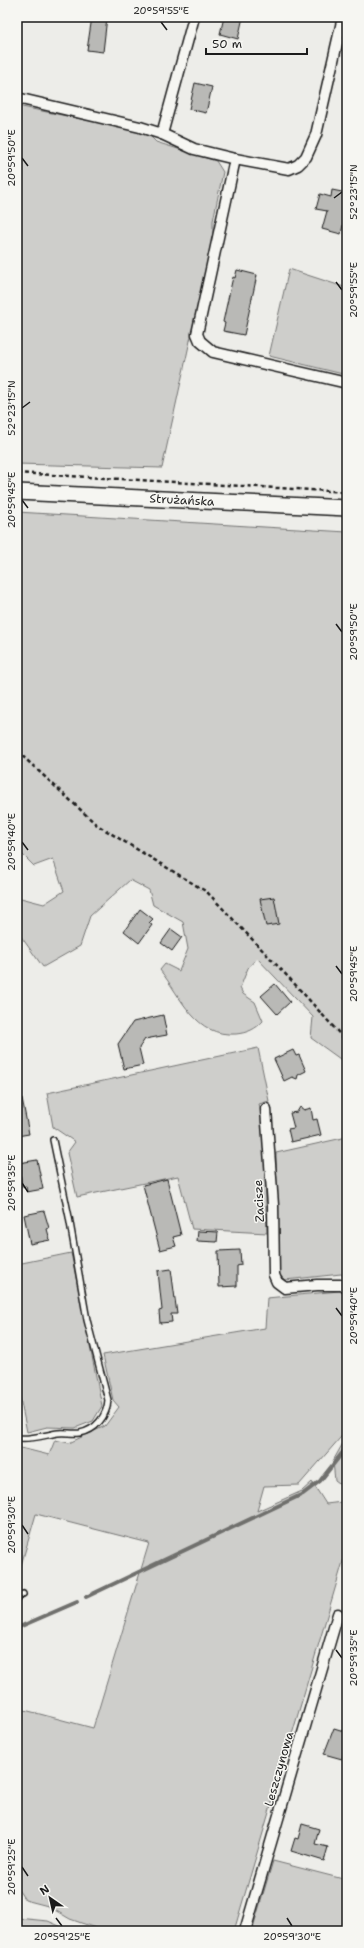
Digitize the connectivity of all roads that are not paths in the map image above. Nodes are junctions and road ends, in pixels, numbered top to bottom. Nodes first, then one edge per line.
1 (194, 17) edge
2 (343, 17) edge
3 (17, 98) edge
4 (162, 134) junction
5 (235, 159) junction
6 (347, 383) edge
7 (17, 492) edge
8 (347, 508) edge
9 (266, 1109) dead end
10 (53, 1140) dead end
11 (347, 1285) edge
12 (17, 1438) edge
13 (23, 1594) dead end
14 (17, 1598) edge
15 (338, 1614) dead end
16 (245, 1931) edge

1 - 4 street
2 - 5 street
3 - 4 street
4 - 5 street
5 - 6 street
7 - 8 main road, Strużańska
9 - 11 street, Zacisze
10 - 12 lane
13 - 14 lane
15 - 16 street, Leszczynowa

